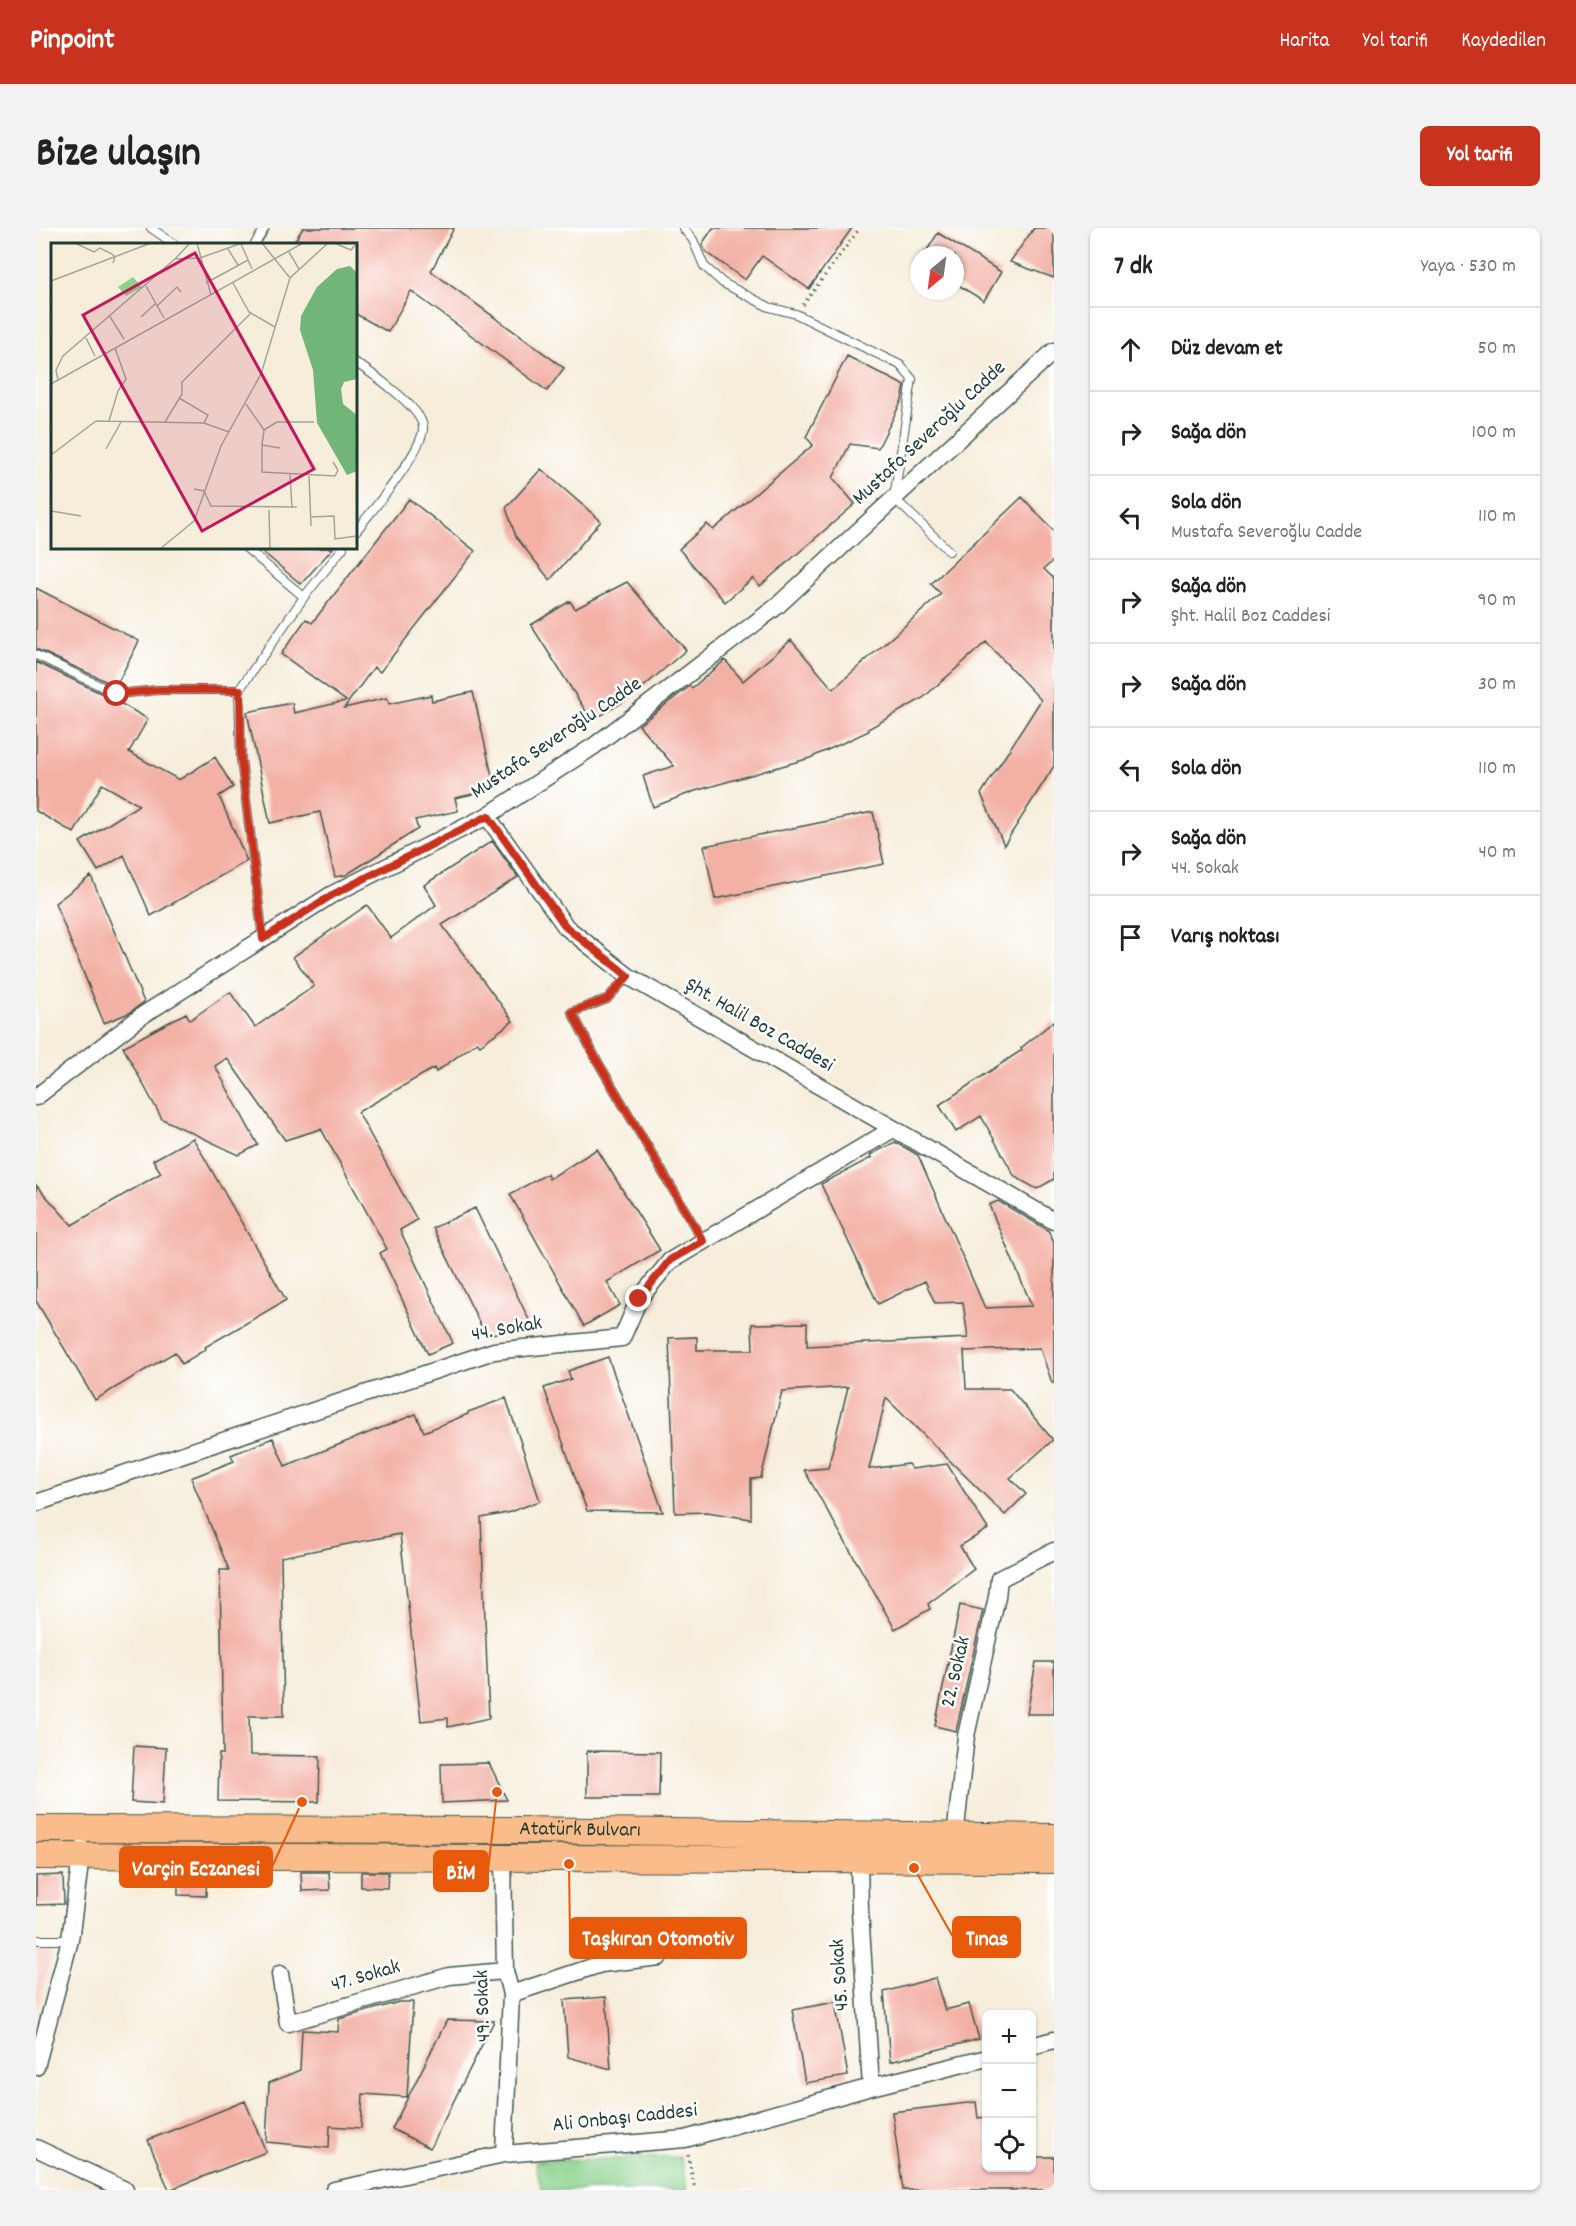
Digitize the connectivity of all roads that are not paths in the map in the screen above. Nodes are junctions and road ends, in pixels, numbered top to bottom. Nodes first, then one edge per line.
1 (151, 228) edge
2 (265, 228) edge
3 (683, 228) edge
4 (173, 243) edge
5 (256, 243) edge
6 (1054, 351) edge
7 (357, 364) edge
8 (894, 498) junction
9 (357, 530) edge
10 (247, 549) edge
11 (342, 549) edge
12 (949, 551) dead end
13 (304, 597) junction
14 (36, 655) edge
15 (240, 690) junction
16 (488, 816) junction
17 (263, 939) junction
18 (628, 976) junction
19 (36, 1097) edge
20 (893, 1129) junction
21 (1054, 1221) edge
22 (703, 1241) junction
23 (36, 1503) edge
24 (1054, 1551) edge
25 (36, 1829) edge
26 (85, 1829) junction
27 (955, 1837) junction
28 (1054, 1837) edge
29 (81, 1855) junction
30 (36, 1856) edge
31 (502, 1857) junction
32 (1054, 1860) edge
33 (859, 1861) junction
34 (36, 1940) edge
35 (70, 1940) junction
36 (659, 1957) dead end
37 (505, 1971) junction
38 (280, 1974) dead end
39 (511, 1994) junction
40 (1054, 2040) edge
41 (1036, 2045) edge
42 (982, 2059) edge
43 (36, 2067) edge
44 (871, 2087) junction
45 (36, 2148) edge
46 (504, 2154) junction
47 (125, 2190) edge
48 (334, 2190) edge

1 - 4 lane
2 - 5 lane
3 - 8 lane
6 - 8 street, Mustafa Severoğlu Cadde
7 - 9 lane
8 - 12 lane
8 - 16 street, Mustafa Severoğlu Cadde
10 - 13 lane
11 - 13 lane
13 - 15 lane
14 - 15 lane
15 - 17 lane
16 - 17 street, Mustafa Severoğlu Cadde
16 - 18 street, Şht. Halil Boz Caddesi
17 - 19 street, Mustafa Severoğlu Cadde
18 - 20 street, Şht. Halil Boz Caddesi
18 - 22 lane
20 - 21 street, Şht. Halil Boz Caddesi
20 - 22 street, 44. Sokak
22 - 23 street, 44. Sokak
24 - 27 street, 22. Sokak
25 - 26 main road, Atatürk Bulvarı
26 - 27 main road, Atatürk Bulvarı
26 - 29 street
27 - 28 main road, Atatürk Bulvarı
29 - 30 main road, Atatürk Bulvarı
29 - 31 main road, Atatürk Bulvarı
29 - 35 street
31 - 33 main road, Atatürk Bulvarı
31 - 37 street, 49. Sokak
32 - 33 main road, Atatürk Bulvarı
33 - 44 street, 45. Sokak
34 - 35 lane
35 - 43 street
36 - 39 street
37 - 38 street, 47. Sokak
37 - 39 street, 49. Sokak
39 - 46 street, 49. Sokak
40 - 41 street
42 - 44 street, Ali Onbaşı Caddesi
44 - 46 street, Ali Onbaşı Caddesi
45 - 47 street
46 - 48 street, Ali Onbaşı Caddesi

